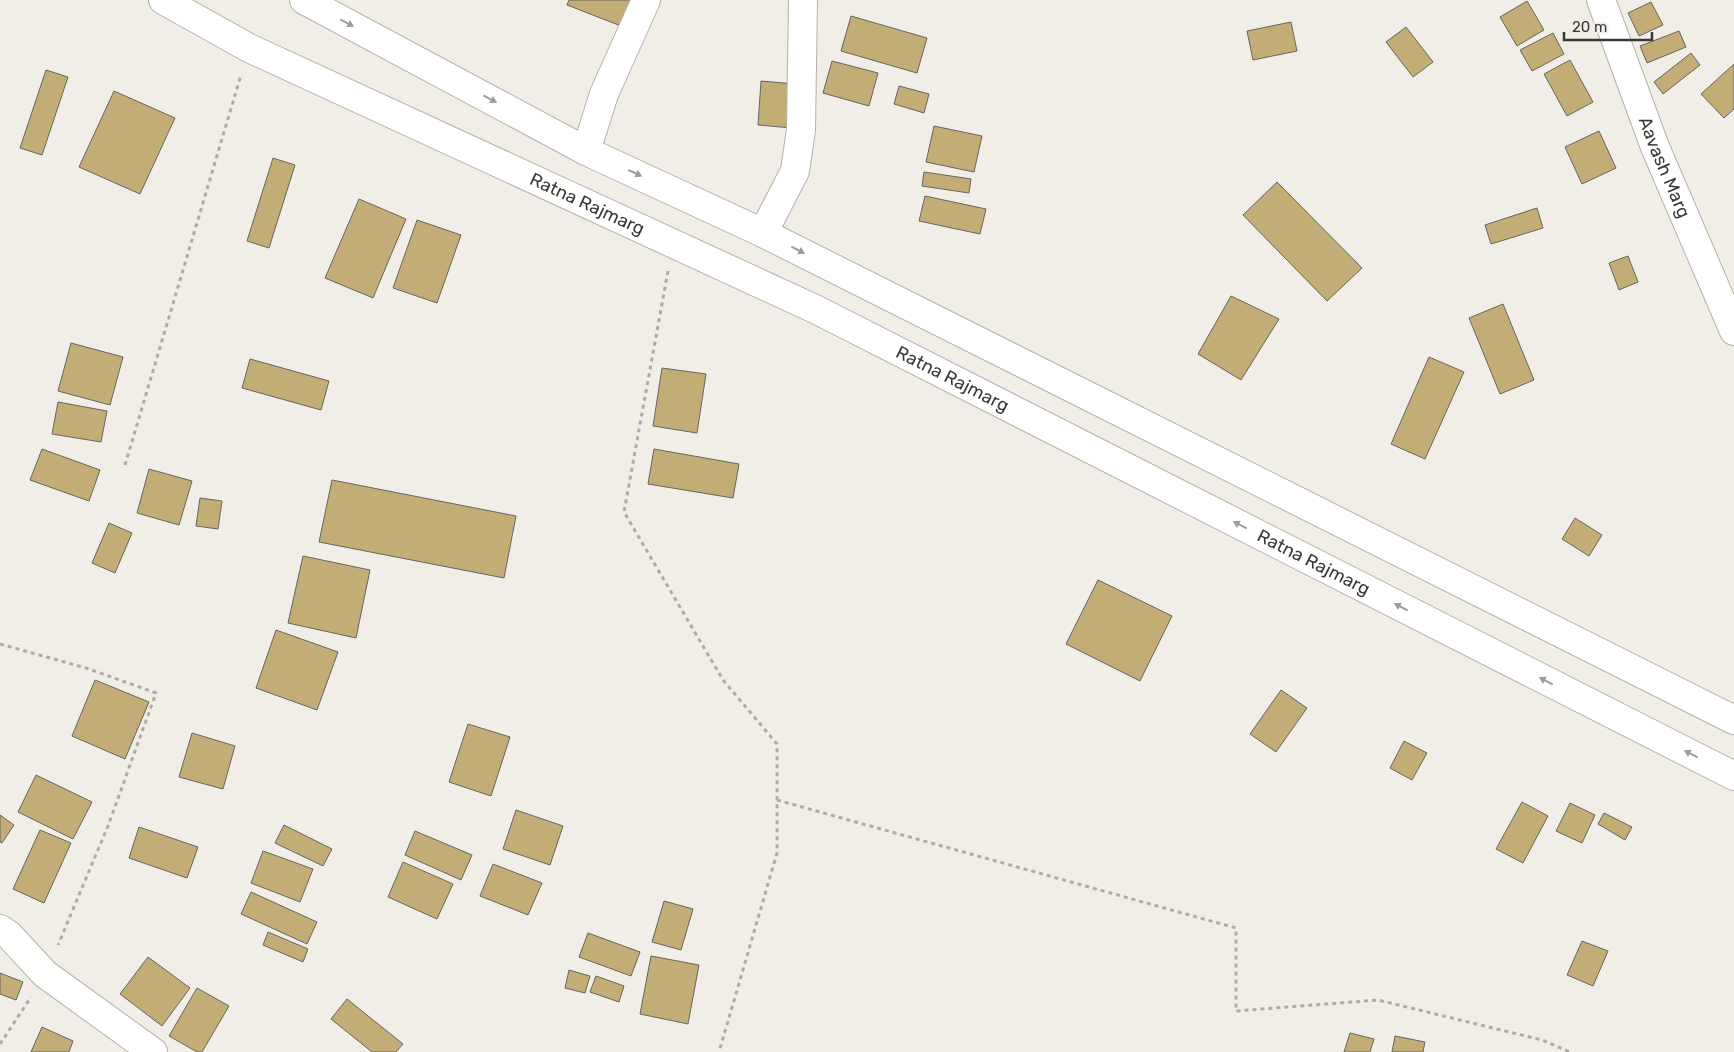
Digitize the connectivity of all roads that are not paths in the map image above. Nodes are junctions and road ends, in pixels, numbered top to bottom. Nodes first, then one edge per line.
1 (163, 0) edge
2 (306, 0) edge
3 (646, 0) edge
4 (803, 0) edge
5 (1601, 0) edge
6 (586, 151) junction
7 (763, 232) junction
8 (1734, 331) edge
9 (1734, 720) edge
10 (1734, 776) edge
11 (0, 929) edge
12 (153, 1052) edge

10 -> 1 main road, Ratna Rajmarg
2 -> 6 main road
3 - 6 main road
4 - 7 main road
5 - 8 main road, Aavash Marg
6 -> 7 main road
7 -> 9 main road
11 - 12 main road

